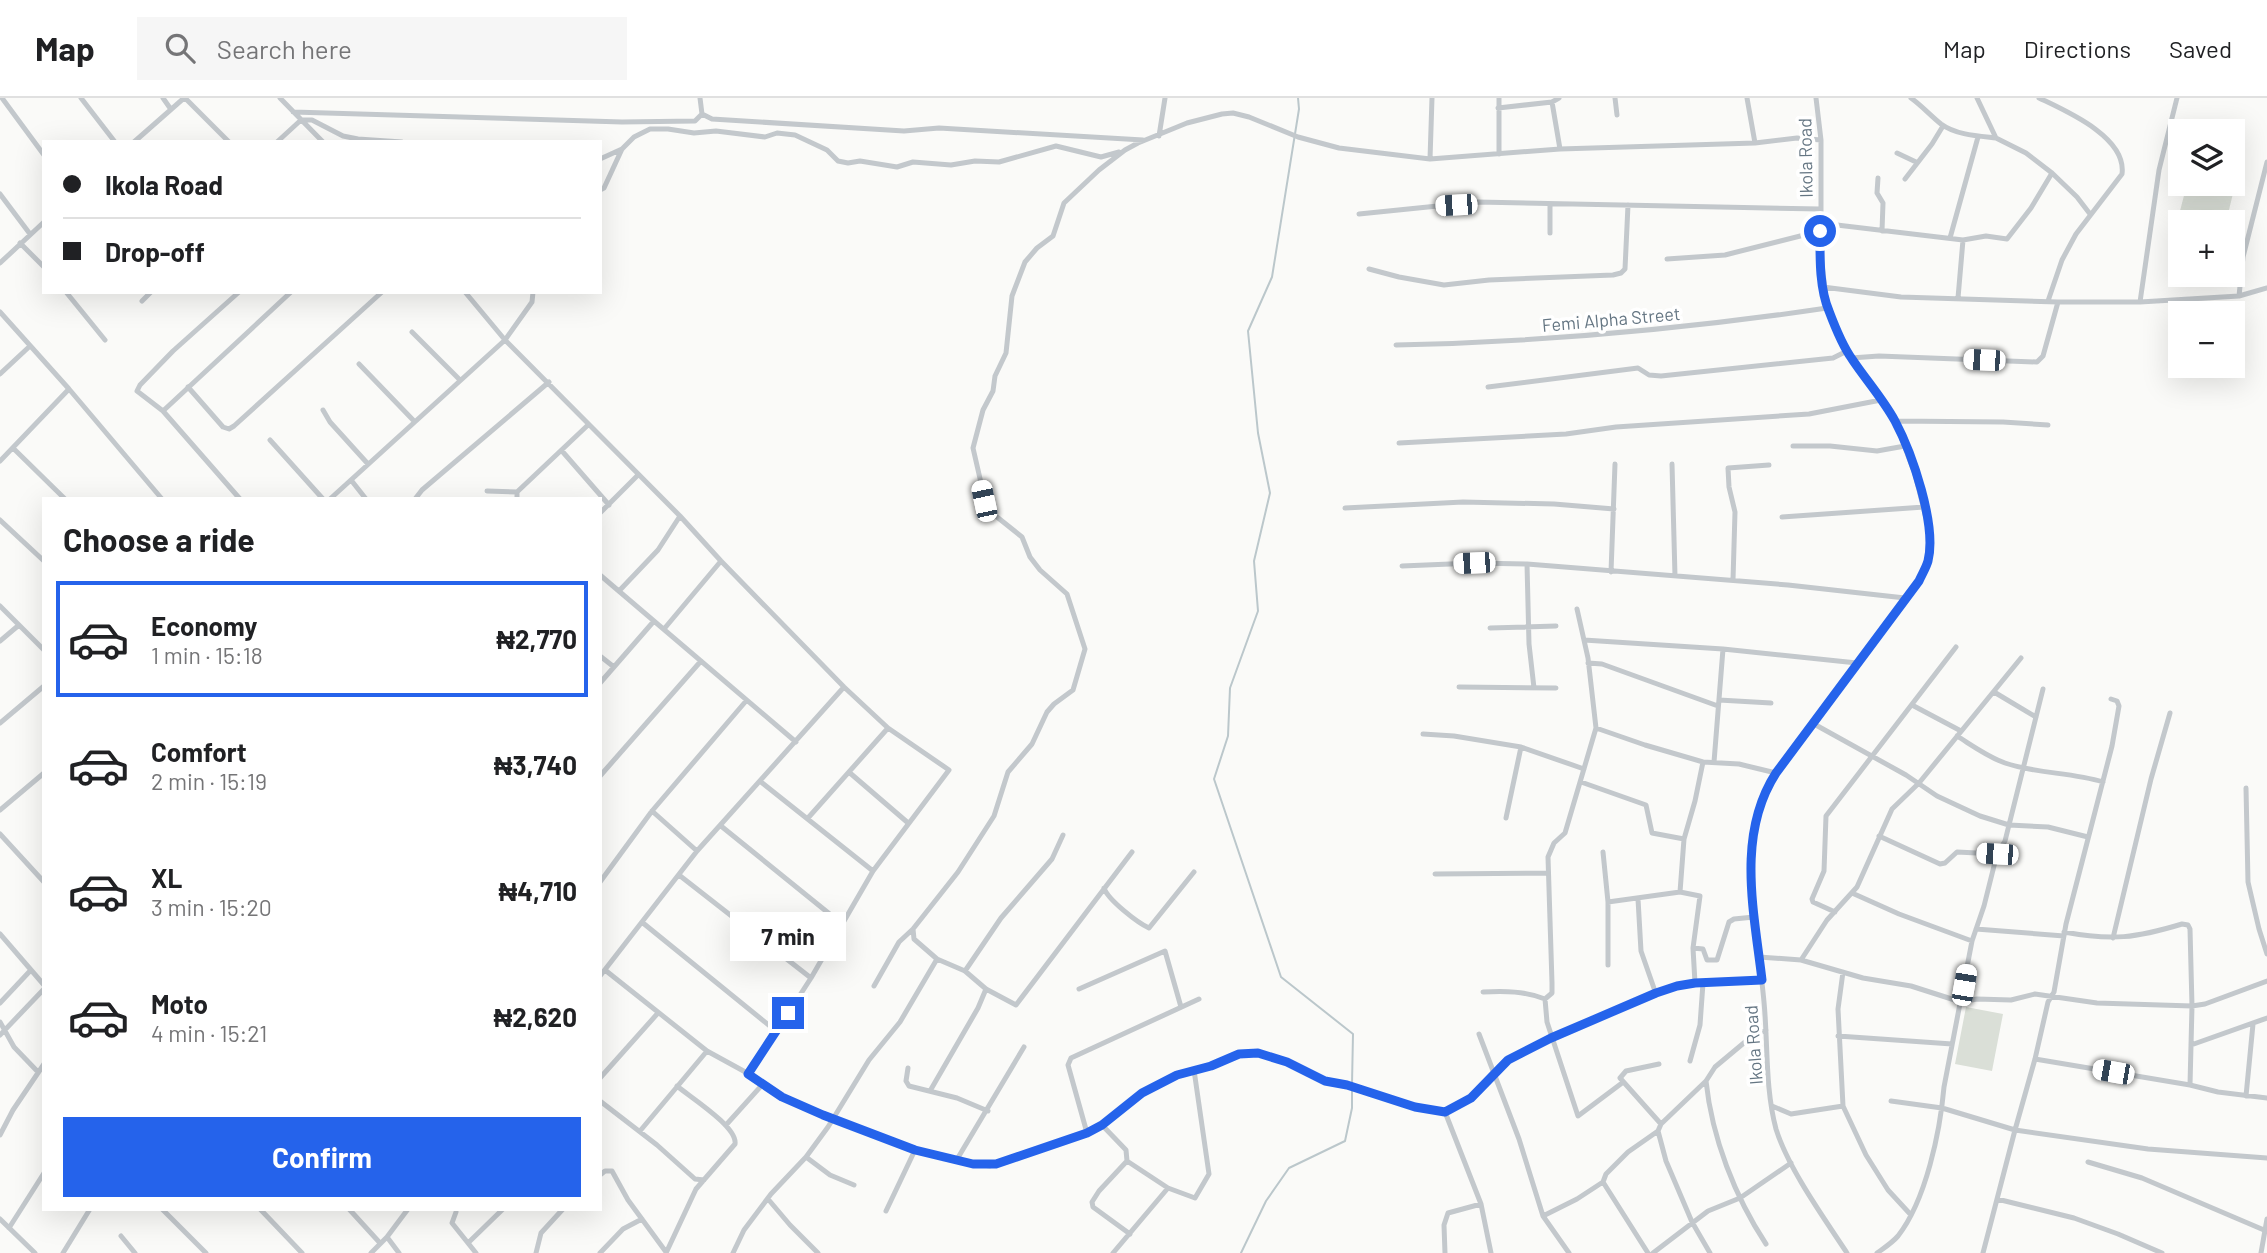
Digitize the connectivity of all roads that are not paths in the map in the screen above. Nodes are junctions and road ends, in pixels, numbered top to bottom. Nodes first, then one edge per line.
1 (2, 98) edge
2 (81, 98) edge
3 (163, 98) edge
4 (185, 98) edge
5 (280, 98) edge
6 (700, 98) edge
7 (1165, 98) edge
8 (1432, 98) edge
9 (1499, 98) edge
10 (1559, 98) edge
11 (1615, 98) edge
12 (1746, 98) edge
13 (1816, 98) edge
14 (1911, 98) edge
15 (1977, 98) edge
16 (2039, 98) edge
17 (2177, 98) edge
18 (1552, 103) junction
19 (170, 108) junction
20 (1498, 108) junction
21 (293, 112) junction
22 (702, 114) junction
23 (1617, 115) dead end
24 (301, 120) junction
25 (1943, 126) junction
26 (1159, 136) junction
27 (1978, 137) junction
28 (1996, 138) junction
29 (113, 140) edge
30 (136, 140) edge
31 (227, 140) edge
32 (280, 140) edge
33 (321, 140) edge
34 (373, 140) edge
35 (1148, 140) junction
36 (1821, 140) junction
37 (1755, 143) junction
38 (622, 149) junction
39 (1125, 149) junction
40 (1560, 149) junction
41 (42, 152) edge
42 (1897, 153) dead end
43 (1499, 154) junction
44 (602, 158) edge
45 (1430, 159) junction
46 (1916, 162) junction
47 (2267, 162) edge
48 (2052, 173) junction
49 (1878, 178) dead end
50 (1905, 179) dead end
51 (602, 189) edge
52 (0, 194) edge
53 (1550, 205) junction
54 (1628, 205) junction
55 (1820, 209) junction
56 (1359, 214) dead end
57 (2090, 214) junction
58 (1820, 223) junction
59 (42, 224) edge
60 (1820, 231) junction
61 (1882, 231) junction
62 (1550, 233) dead end
63 (30, 234) junction
64 (1950, 238) junction
65 (1963, 240) junction
66 (20, 243) junction
67 (1667, 259) dead end
68 (0, 263) edge
69 (42, 265) edge
70 (1369, 269) dead end
71 (1823, 287) junction
72 (2267, 288) edge
73 (68, 294) edge
74 (150, 294) edge
75 (237, 294) edge
76 (288, 294) edge
77 (380, 294) edge
78 (467, 294) edge
79 (533, 294) edge
80 (2239, 296) junction
81 (1958, 298) junction
82 (2048, 301) junction
83 (142, 302) dead end
84 (2058, 302) junction
85 (2140, 302) junction
86 (1828, 308) junction
87 (0, 312) edge
88 (412, 332) dead end
89 (105, 340) dead end
90 (505, 340) junction
91 (1396, 345) dead end
92 (30, 346) junction
93 (1847, 351) junction
94 (1852, 359) junction
95 (359, 364) dead end
96 (0, 374) edge
97 (460, 380) junction
98 (549, 382) junction
99 (188, 387) junction
100 (1488, 387) dead end
101 (69, 389) junction
102 (1881, 400) junction
103 (323, 410) dead end
104 (163, 411) junction
105 (1895, 421) junction
106 (414, 422) junction
107 (588, 425) junction
108 (2049, 425) dead end
109 (270, 440) dead end
110 (1399, 443) dead end
111 (1793, 446) dead end
112 (1905, 446) junction
113 (13, 448) junction
114 (562, 451) junction
115 (0, 461) edge
116 (368, 464) junction
117 (1615, 464) dead end
118 (1672, 464) dead end
119 (1769, 465) dead end
120 (638, 475) junction
121 (351, 480) junction
122 (487, 491) dead end
123 (517, 495) edge
124 (63, 497) edge
125 (160, 497) edge
126 (238, 497) edge
127 (321, 497) edge
128 (332, 497) edge
129 (364, 497) edge
130 (416, 497) edge
131 (609, 505) junction
132 (1924, 507) junction
133 (1345, 508) dead end
134 (1614, 509) junction
135 (602, 511) edge
136 (680, 516) junction
137 (1782, 517) dead end
138 (0, 520) edge
139 (42, 559) edge
140 (723, 564) junction
141 (1527, 564) junction
142 (1402, 566) dead end
143 (1611, 572) junction
144 (1675, 576) junction
145 (602, 577) edge
146 (1733, 580) junction
147 (619, 592) junction
148 (1905, 598) junction
149 (0, 606) edge
150 (1577, 609) dead end
151 (654, 621) junction
152 (19, 625) junction
153 (1556, 626) dead end
154 (1490, 628) dead end
155 (1530, 628) junction
156 (664, 629) junction
157 (1584, 640) junction
158 (0, 642) edge
159 (1956, 647) dead end
160 (42, 648) edge
161 (1723, 649) junction
162 (602, 658) edge
163 (2021, 658) dead end
164 (701, 662) junction
165 (1588, 663) junction
166 (1857, 663) junction
167 (614, 667) junction
168 (602, 680) edge
169 (844, 687) junction
170 (1459, 687) dead end
171 (42, 688) edge
172 (1534, 688) junction
173 (1556, 688) dead end
174 (2043, 689) dead end
175 (1994, 692) junction
176 (2111, 699) dead end
177 (746, 701) junction
178 (1719, 703) junction
179 (1771, 703) dead end
180 (1912, 705) junction
181 (2170, 713) dead end
182 (2036, 717) junction
183 (0, 723) edge
184 (1814, 724) junction
185 (888, 728) junction
186 (1596, 728) junction
187 (1423, 734) dead end
188 (1959, 734) junction
189 (796, 742) junction
190 (1521, 747) junction
191 (1873, 757) junction
192 (1703, 762) junction
193 (1714, 762) junction
194 (2025, 767) junction
195 (1584, 769) junction
196 (850, 772) junction
197 (1776, 773) junction
198 (602, 774) edge
199 (42, 776) edge
200 (36, 780) junction
201 (761, 782) junction
202 (1581, 782) junction
203 (2103, 782) junction
204 (1919, 783) junction
205 (42, 784) edge
206 (2246, 788) dead end
207 (0, 810) edge
208 (652, 811) junction
209 (808, 818) junction
210 (1506, 818) dead end
211 (908, 822) junction
212 (2009, 825) junction
213 (721, 826) junction
214 (0, 834) edge
215 (1063, 835) dead end
216 (1879, 836) junction
217 (2088, 837) junction
218 (1684, 839) junction
219 (697, 852) junction
220 (1132, 852) dead end
221 (1603, 852) dead end
222 (1997, 854) junction
223 (873, 871) junction
224 (1194, 872) dead end
225 (1548, 873) junction
226 (1434, 874) dead end
227 (679, 875) junction
228 (602, 878) edge
229 (42, 880) edge
230 (1104, 888) junction
231 (1680, 892) junction
232 (1852, 893) junction
233 (1638, 899) junction
234 (1608, 902) junction
235 (1835, 912) junction
236 (1754, 917) junction
237 (643, 923) junction
238 (842, 924) junction
239 (913, 929) junction
240 (1976, 929) junction
241 (0, 934) edge
242 (2064, 934) junction
243 (2113, 938) junction
244 (1972, 941) junction
245 (1693, 947) junction
246 (2267, 954) edge
247 (1759, 957) junction
248 (937, 959) junction
249 (1801, 960) junction
250 (1608, 965) dead end
251 (605, 970) junction
252 (30, 971) junction
253 (965, 971) junction
254 (1843, 972) junction
255 (602, 974) edge
256 (811, 978) junction
257 (1762, 980) junction
258 (2267, 981) edge
259 (1695, 983) junction
260 (1703, 983) junction
261 (42, 985) edge
262 (874, 986) dead end
263 (42, 989) edge
264 (986, 989) junction
265 (1079, 989) dead end
266 (1483, 992) dead end
267 (1656, 993) junction
268 (2050, 997) junction
269 (1199, 999) dead end
270 (1545, 999) junction
271 (1961, 1002) junction
272 (0, 1003) edge
273 (2192, 1006) junction
274 (1181, 1007) junction
275 (658, 1013) junction
276 (2267, 1018) edge
277 (0, 1022) edge
278 (2253, 1024) junction
279 (5, 1028) junction
280 (1766, 1030) junction
281 (776, 1031) junction
282 (1479, 1034) dead end
283 (0, 1035) edge
284 (1838, 1036) junction
285 (1551, 1038) junction
286 (1952, 1044) junction
287 (2191, 1045) junction
288 (1024, 1047) dead end
289 (707, 1051) junction
290 (2035, 1059) junction
291 (1690, 1061) dead end
292 (1660, 1064) dead end
293 (42, 1067) edge
294 (908, 1068) dead end
295 (1194, 1070) junction
296 (38, 1072) junction
297 (1495, 1072) junction
298 (748, 1074) junction
299 (602, 1076) edge
300 (1706, 1081) junction
301 (1622, 1083) junction
302 (762, 1084) junction
303 (2190, 1085) junction
304 (677, 1086) junction
305 (930, 1091) junction
306 (2246, 1096) junction
307 (2267, 1098) edge
308 (1891, 1101) dead end
309 (602, 1103) edge
310 (1772, 1106) junction
311 (1843, 1106) junction
312 (1942, 1108) junction
313 (988, 1111) junction
314 (1445, 1112) junction
315 (836, 1119) junction
316 (1661, 1124) junction
317 (726, 1125) junction
318 (1102, 1125) junction
319 (2015, 1130) junction
320 (639, 1131) junction
321 (1658, 1131) junction
322 (1087, 1133) junction
323 (0, 1135) edge
324 (915, 1150) junction
325 (806, 1157) junction
326 (2267, 1158) edge
327 (956, 1161) junction
328 (1127, 1161) junction
329 (2088, 1162) dead end
330 (1791, 1163) junction
331 (602, 1173) edge
332 (42, 1176) edge
333 (695, 1179) junction
334 (704, 1180) junction
335 (1604, 1182) junction
336 (854, 1185) dead end
337 (1168, 1188) junction
338 (696, 1189) junction
339 (1740, 1198) junction
340 (768, 1199) junction
341 (1997, 1199) junction
342 (1481, 1204) junction
343 (89, 1211) edge
344 (164, 1211) edge
345 (262, 1211) edge
346 (351, 1211) edge
347 (406, 1211) edge
348 (501, 1211) edge
349 (561, 1211) edge
350 (886, 1211) dead end
351 (456, 1212) dead end
352 (1911, 1215) junction
353 (1543, 1216) junction
354 (0, 1219) edge
355 (642, 1219) junction
356 (2267, 1219) edge
357 (1692, 1222) junction
358 (9, 1228) junction
359 (2264, 1230) junction
360 (1130, 1234) junction
361 (121, 1236) dead end
362 (387, 1237) junction
363 (469, 1242) junction
364 (380, 1243) junction
365 (1766, 1244) dead end
366 (666, 1252) edge
367 (1845, 1252) edge
368 (35, 1253) edge
369 (63, 1253) edge
370 (135, 1253) edge
371 (206, 1253) edge
372 (302, 1253) edge
373 (371, 1253) edge
374 (399, 1253) edge
375 (476, 1253) edge
376 (536, 1253) edge
377 (600, 1253) edge
378 (733, 1253) edge
379 (818, 1253) edge
380 (1113, 1253) edge
381 (1446, 1253) edge
382 (1491, 1253) edge
383 (1569, 1253) edge
384 (1651, 1253) edge
385 (1710, 1253) edge
386 (1877, 1253) edge
387 (1983, 1253) edge
388 (2162, 1253) edge
389 (2261, 1253) edge

1 - 41 street
2 - 29 street
3 - 19 street
4 - 19 street
4 - 31 street
5 - 21 street
6 - 22 street
7 - 26 street
8 - 45 street
9 - 20 street
10 - 18 street
11 - 23 street
12 - 37 street
13 - 36 street, Ikola Road
14 - 25 street
15 - 28 street
16 - 57 street
17 - 85 street
18 - 20 street
18 - 40 street
19 - 30 street
20 - 43 street
21 - 22 street
21 - 24 street
22 - 35 street
24 - 32 street
24 - 33 street
24 - 34 street
25 - 27 street
25 - 46 street
26 - 35 street
26 - 45 street
27 - 28 street
27 - 64 street
28 - 48 street
35 - 39 street
36 - 37 street
36 - 55 street, Ikola Road
37 - 40 street
38 - 39 street
38 - 44 street
38 - 51 street
39 - 239 street
40 - 43 street
42 - 46 street
43 - 45 street
46 - 50 street
47 - 80 street
48 - 57 street
48 - 65 street
49 - 61 street
52 - 63 street
53 - 54 street
53 - 56 street
53 - 62 street
54 - 55 street
54 - 70 street
55 - 58 street, Ikola Road
57 - 82 street
58 - 60 street, Ikola Road
58 - 61 street
59 - 63 street
60 - 67 street
60 - 71 street, Ikola Road
61 - 64 street
63 - 66 street
64 - 65 street
65 - 81 street
66 - 68 street
66 - 69 street
71 - 81 street
71 - 86 street, Ikola Road
72 - 80 street
73 - 89 street
74 - 83 street
75 - 104 street
76 - 99 street
77 - 99 street
78 - 90 street
79 - 90 street
80 - 85 street
81 - 82 street
82 - 84 street
84 - 85 street
84 - 94 street
86 - 91 street, Femi Alpha Street
86 - 93 street, Ikola Road
87 - 92 street
88 - 97 street
90 - 97 street
90 - 98 street
92 - 96 street
92 - 101 street
93 - 94 street, Ikola Road
93 - 100 street
94 - 102 street, Ikola Road
95 - 106 street
97 - 106 street
98 - 107 street
98 - 130 street
99 - 104 street
101 - 113 street
101 - 125 street
102 - 105 street, Ikola Road
102 - 110 street
103 - 116 street
104 - 126 street
105 - 108 street
105 - 112 street, Ikola Road
106 - 116 street
107 - 114 street
107 - 120 street
109 - 127 street
111 - 112 street
112 - 132 street, Ikola Road
113 - 115 street
113 - 124 street
114 - 123 street
114 - 131 street
116 - 121 street
117 - 134 street
118 - 144 street
119 - 146 street
120 - 131 street
120 - 136 street
121 - 128 street
121 - 129 street
122 - 123 street
131 - 135 street
132 - 137 street
132 - 148 street, Ikola Road
133 - 134 street
134 - 143 street
136 - 140 street
136 - 147 street
138 - 139 street
140 - 156 street
140 - 169 street
141 - 142 street
141 - 143 street
141 - 155 street
143 - 144 street
144 - 146 street
145 - 147 street
146 - 148 street
147 - 151 street
148 - 166 street, Ikola Road
149 - 152 street
150 - 157 street
151 - 156 street
151 - 167 street
152 - 158 street
152 - 160 street
153 - 155 street
154 - 155 street
155 - 172 street
156 - 164 street
157 - 161 street
157 - 165 street
159 - 180 street
161 - 166 street
161 - 178 street
162 - 167 street
163 - 175 street
164 - 177 street
164 - 198 street
165 - 178 street
165 - 186 street
166 - 184 street, Ikola Road
167 - 168 street
169 - 185 street
169 - 189 street
170 - 172 street
171 - 183 street
172 - 173 street
174 - 182 street
175 - 182 street
175 - 188 street
176 - 203 street
177 - 189 street
177 - 208 street
178 - 179 street
178 - 193 street
180 - 188 street
180 - 191 street
181 - 243 street
182 - 194 street
184 - 191 street
184 - 197 street, Ikola Road
185 - 196 street
185 - 211 street
186 - 192 street
186 - 195 street
187 - 190 street
188 - 194 street
188 - 204 street
189 - 201 street
190 - 195 street
190 - 210 street
191 - 204 street
191 - 235 street
192 - 193 street
192 - 218 street
193 - 197 street
194 - 203 street
194 - 212 street
195 - 202 street
196 - 209 street
196 - 211 street
197 - 236 street, Ikola Road
199 - 200 street
200 - 205 street
200 - 207 street
201 - 209 street
201 - 213 street
202 - 218 street
202 - 225 street
203 - 217 street
204 - 212 street
204 - 216 street
206 - 246 street
208 - 219 street
208 - 228 street
209 - 223 street
211 - 223 street
212 - 217 street
212 - 222 street
213 - 219 street
213 - 238 street
214 - 229 street
215 - 253 street
216 - 222 street
216 - 232 street
217 - 242 street
218 - 231 street
219 - 227 street
220 - 230 street
221 - 234 street
222 - 240 street
223 - 238 street
224 - 230 street
225 - 226 street
225 - 270 street
227 - 237 street
227 - 256 street
230 - 264 street
231 - 233 street
231 - 245 street
232 - 235 street
232 - 244 street
233 - 234 street
233 - 267 street
234 - 250 street
235 - 249 street
236 - 245 street
236 - 247 street, Ikola Road
237 - 251 street
237 - 281 street
238 - 256 street
239 - 248 street
239 - 262 street
240 - 242 street
240 - 244 street
241 - 252 street
242 - 243 street
242 - 268 street
243 - 273 street
244 - 271 street
245 - 259 street
247 - 249 street
247 - 257 street, Ikola Road
248 - 253 street
248 - 315 street
249 - 254 street
251 - 255 street
251 - 275 street
252 - 261 street
252 - 272 street
253 - 264 street
254 - 271 street
254 - 284 street
256 - 281 street
257 - 260 street
257 - 280 street, Ikola Road
258 - 273 street
259 - 260 street
259 - 267 street
260 - 291 street
263 - 279 street
264 - 305 street
265 - 274 street
266 - 270 street
267 - 285 street
268 - 271 street
268 - 273 street
268 - 290 street
269 - 274 street
270 - 285 street
271 - 286 street
273 - 287 street
274 - 322 street
275 - 289 street
275 - 299 street
276 - 278 street
277 - 279 street
278 - 287 street
278 - 306 street
279 - 283 street
279 - 296 street
280 - 300 street
280 - 310 street, Ikola Road
281 - 298 street
282 - 297 street
284 - 286 street
284 - 311 street
285 - 297 street
285 - 301 street
286 - 312 street
287 - 303 street
288 - 313 street
289 - 298 street
289 - 304 street
290 - 303 street
290 - 319 street
292 - 301 street
293 - 296 street
294 - 305 street
295 - 314 street
295 - 318 street
295 - 337 street
296 - 323 street
297 - 314 street
297 - 353 street
298 - 302 street
300 - 316 street
300 - 339 street
301 - 316 street
302 - 315 street
302 - 317 street
303 - 306 street
304 - 317 street
304 - 320 street
305 - 313 street
306 - 307 street
308 - 312 street
309 - 320 street
310 - 311 street
310 - 330 street, Ikola Road
311 - 352 street
312 - 319 street
312 - 352 street
313 - 327 street
314 - 342 street
315 - 324 street
315 - 325 street
316 - 321 street
317 - 334 street
318 - 322 street
318 - 328 street
319 - 326 street
319 - 341 street
320 - 333 street
321 - 335 street
321 - 357 street
322 - 327 street
324 - 327 street
324 - 350 street
325 - 336 street
325 - 340 street
328 - 337 street
328 - 360 street
329 - 359 street
330 - 339 street
330 - 367 street, Ikola Road
331 - 355 street
332 - 358 street
333 - 334 street
333 - 338 street
334 - 338 street
335 - 353 street
335 - 384 street
337 - 360 street
338 - 366 street
339 - 357 street
339 - 365 street
340 - 378 street
340 - 379 street
341 - 387 street
341 - 388 street
342 - 381 street
342 - 382 street
343 - 369 street
344 - 371 street
345 - 372 street
346 - 364 street
347 - 362 street
348 - 363 street
349 - 376 street
351 - 363 street
352 - 386 street
353 - 383 street
354 - 358 street
355 - 366 street
355 - 377 street
356 - 359 street
357 - 384 street
357 - 385 street
358 - 368 street
359 - 389 street
360 - 380 street
361 - 370 street
362 - 364 street
362 - 374 street
363 - 375 street
364 - 373 street

